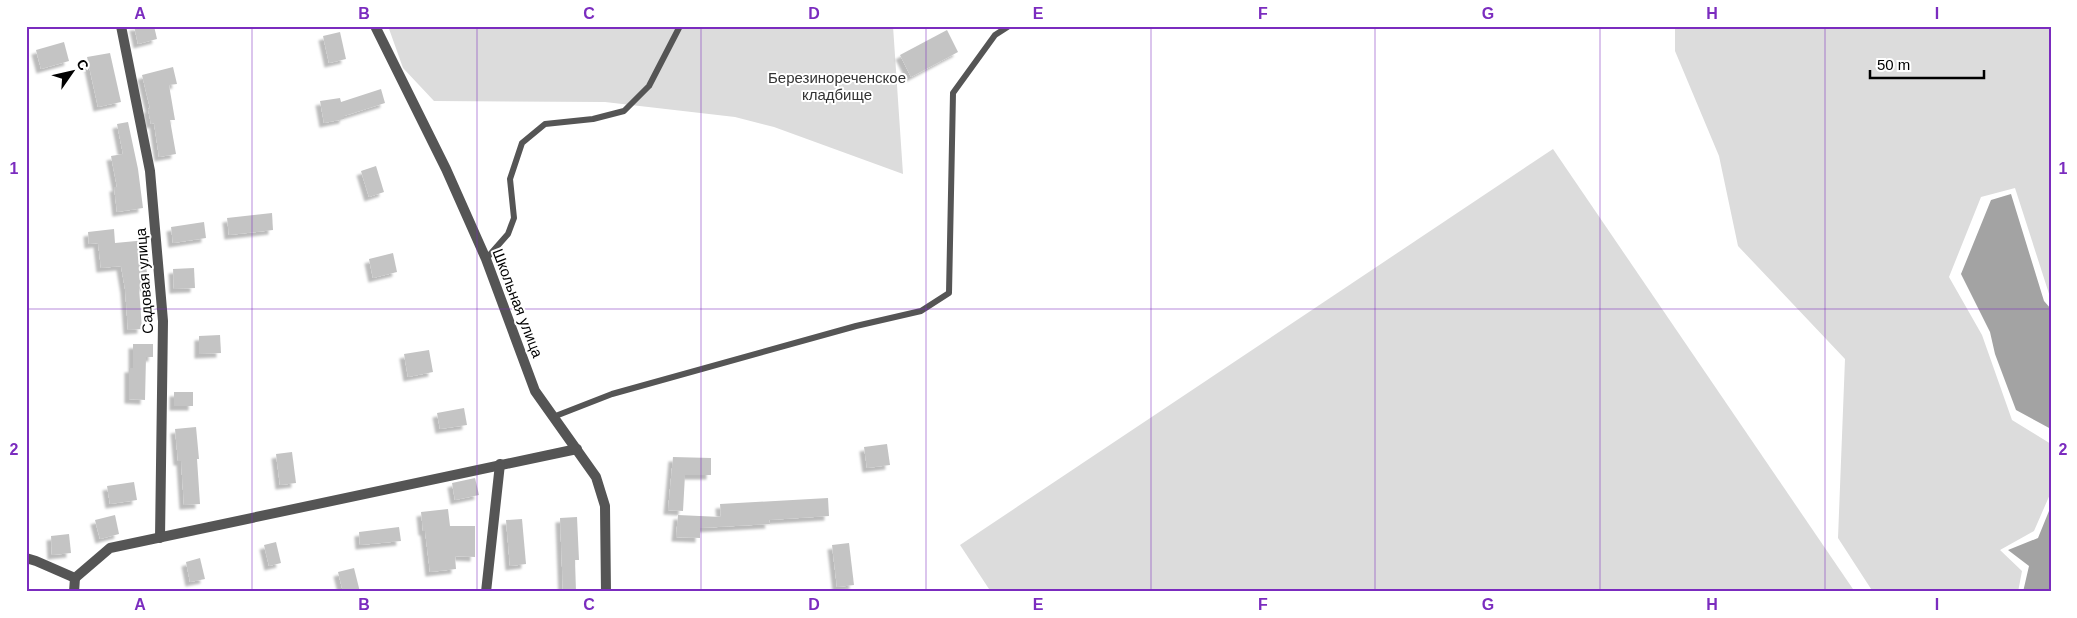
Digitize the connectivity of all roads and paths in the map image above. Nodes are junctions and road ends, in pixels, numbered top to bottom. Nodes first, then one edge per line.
1 (121, 26) edge
2 (375, 26) edge
3 (680, 26) edge
4 (1009, 26) edge
5 (486, 259) junction
6 (554, 417) junction
7 (577, 449) junction
8 (500, 464) junction
9 (160, 538) junction
10 (26, 558) edge
11 (75, 578) junction
12 (74, 592) edge
13 (486, 592) edge
14 (606, 592) edge

1 - 9 street, Садовая улица
2 - 5 street, Школьная улица
3 - 5 lane
4 - 6 lane
5 - 6 street, Школьная улица
6 - 7 street, Школьная улица
7 - 8 street
7 - 14 street, Школьная улица
8 - 9 street
8 - 13 street
9 - 11 street
10 - 11 street
11 - 12 street

